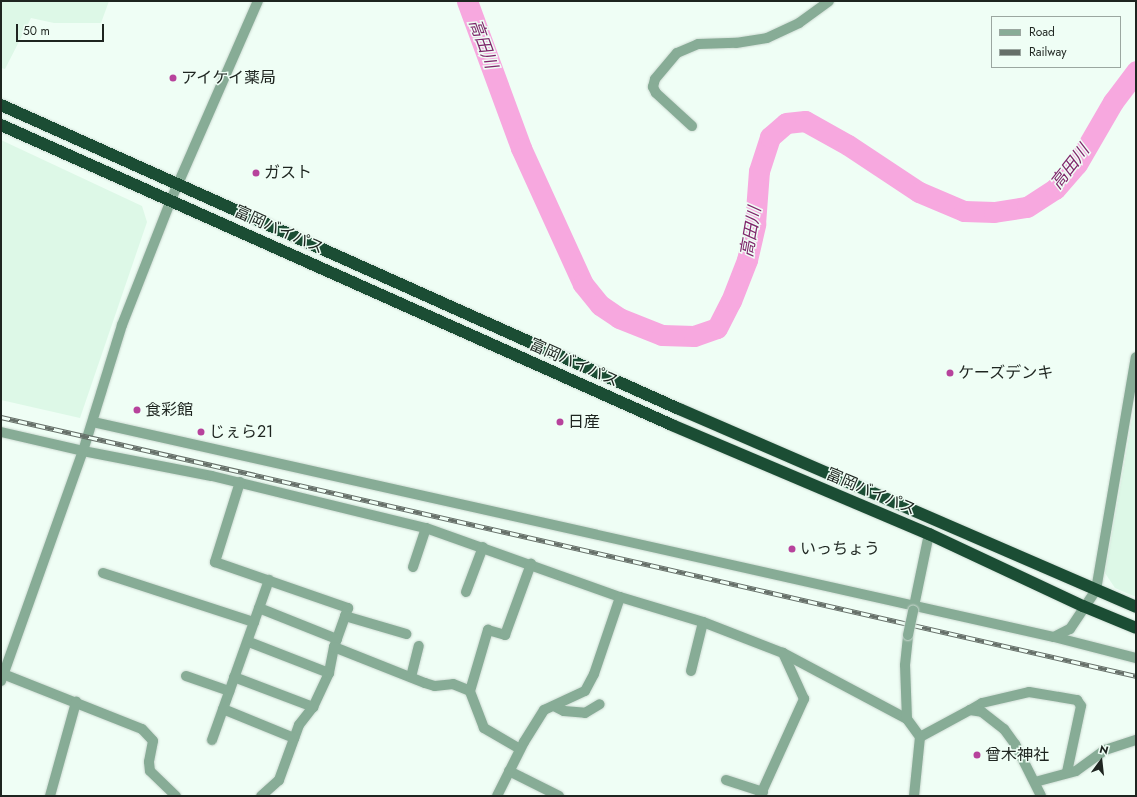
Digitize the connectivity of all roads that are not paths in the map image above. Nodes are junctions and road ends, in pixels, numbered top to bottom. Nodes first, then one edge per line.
1 (258, 1) edge
2 (829, 1) edge
3 (1, 105) edge
4 (1, 125) edge
5 (692, 126) dead end
6 (178, 185) junction
7 (172, 200) junction
8 (1136, 357) edge
9 (93, 422) junction
10 (1, 432) edge
11 (83, 451) junction
12 (240, 482) junction
13 (426, 528) junction
14 (929, 534) junction
15 (484, 547) junction
16 (531, 564) junction
17 (413, 567) dead end
18 (103, 573) dead end
19 (269, 580) junction
20 (1096, 590) junction
21 (466, 592) dead end
22 (620, 596) junction
23 (1083, 606) junction
24 (1136, 607) edge
25 (259, 608) junction
26 (914, 609) junction
27 (345, 616) junction
28 (254, 622) junction
29 (703, 622) junction
30 (1136, 628) edge
31 (406, 634) dead end
32 (1054, 637) junction
33 (249, 642) junction
34 (336, 643) junction
35 (419, 646) dead end
36 (783, 653) junction
37 (1136, 658) edge
38 (691, 670) dead end
39 (329, 673) junction
40 (186, 676) dead end
41 (234, 677) junction
42 (411, 677) junction
43 (2, 678) edge
44 (230, 691) junction
45 (470, 691) junction
46 (76, 702) junction
47 (600, 704) dead end
48 (554, 706) junction
49 (313, 708) junction
50 (223, 709) junction
51 (970, 710) junction
52 (907, 719) junction
53 (920, 737) junction
54 (294, 738) junction
55 (1136, 738) edge
56 (212, 740) dead end
57 (520, 749) junction
58 (509, 771) junction
59 (1066, 772) junction
60 (726, 780) dead end
61 (1035, 782) junction
62 (762, 794) edge
63 (1038, 795) edge
64 (50, 796) edge
65 (176, 796) edge
66 (261, 796) edge
67 (497, 796) edge
68 (559, 796) edge
69 (914, 796) edge

1 - 6 street
2 - 5 street
3 - 6 highway, 富岡バイパス
4 - 7 highway, 富岡バイパス
6 - 7 street
6 - 20 highway, 富岡バイパス
7 - 9 street
7 - 14 highway, 富岡バイパス
8 - 20 street
9 - 11 street
9 - 26 street
10 - 11 street
11 - 12 street
11 - 43 street
12 - 13 street
12 - 19 street
13 - 15 street
13 - 17 street
14 - 23 highway, 富岡バイパス
14 - 26 street
15 - 16 street
15 - 21 street
16 - 22 street
16 - 45 street
18 - 28 street
19 - 25 street
19 - 27 street
20 - 23 street
20 - 24 highway, 富岡バイパス
22 - 29 street
22 - 48 street
23 - 30 highway, 富岡バイパス
23 - 32 street
25 - 28 street
25 - 34 street
26 - 32 street
26 - 52 street, bridge
27 - 31 street
27 - 34 street
28 - 33 street
29 - 36 street
29 - 38 street
32 - 37 street
33 - 39 street
33 - 41 street
34 - 39 street
34 - 42 street
35 - 42 street
36 - 52 street
36 - 62 street
39 - 49 street
40 - 44 street
41 - 44 street
41 - 49 street
42 - 45 street
43 - 46 street
44 - 50 street
45 - 57 street
46 - 64 street
46 - 65 street
47 - 48 street
48 - 57 street
49 - 54 street
50 - 54 street
50 - 56 street
51 - 53 street
51 - 59 street
51 - 61 street
52 - 53 street
53 - 69 street
54 - 66 street
55 - 59 street
57 - 58 street
58 - 67 street
58 - 68 street
59 - 61 street
60 - 62 street
61 - 63 street

